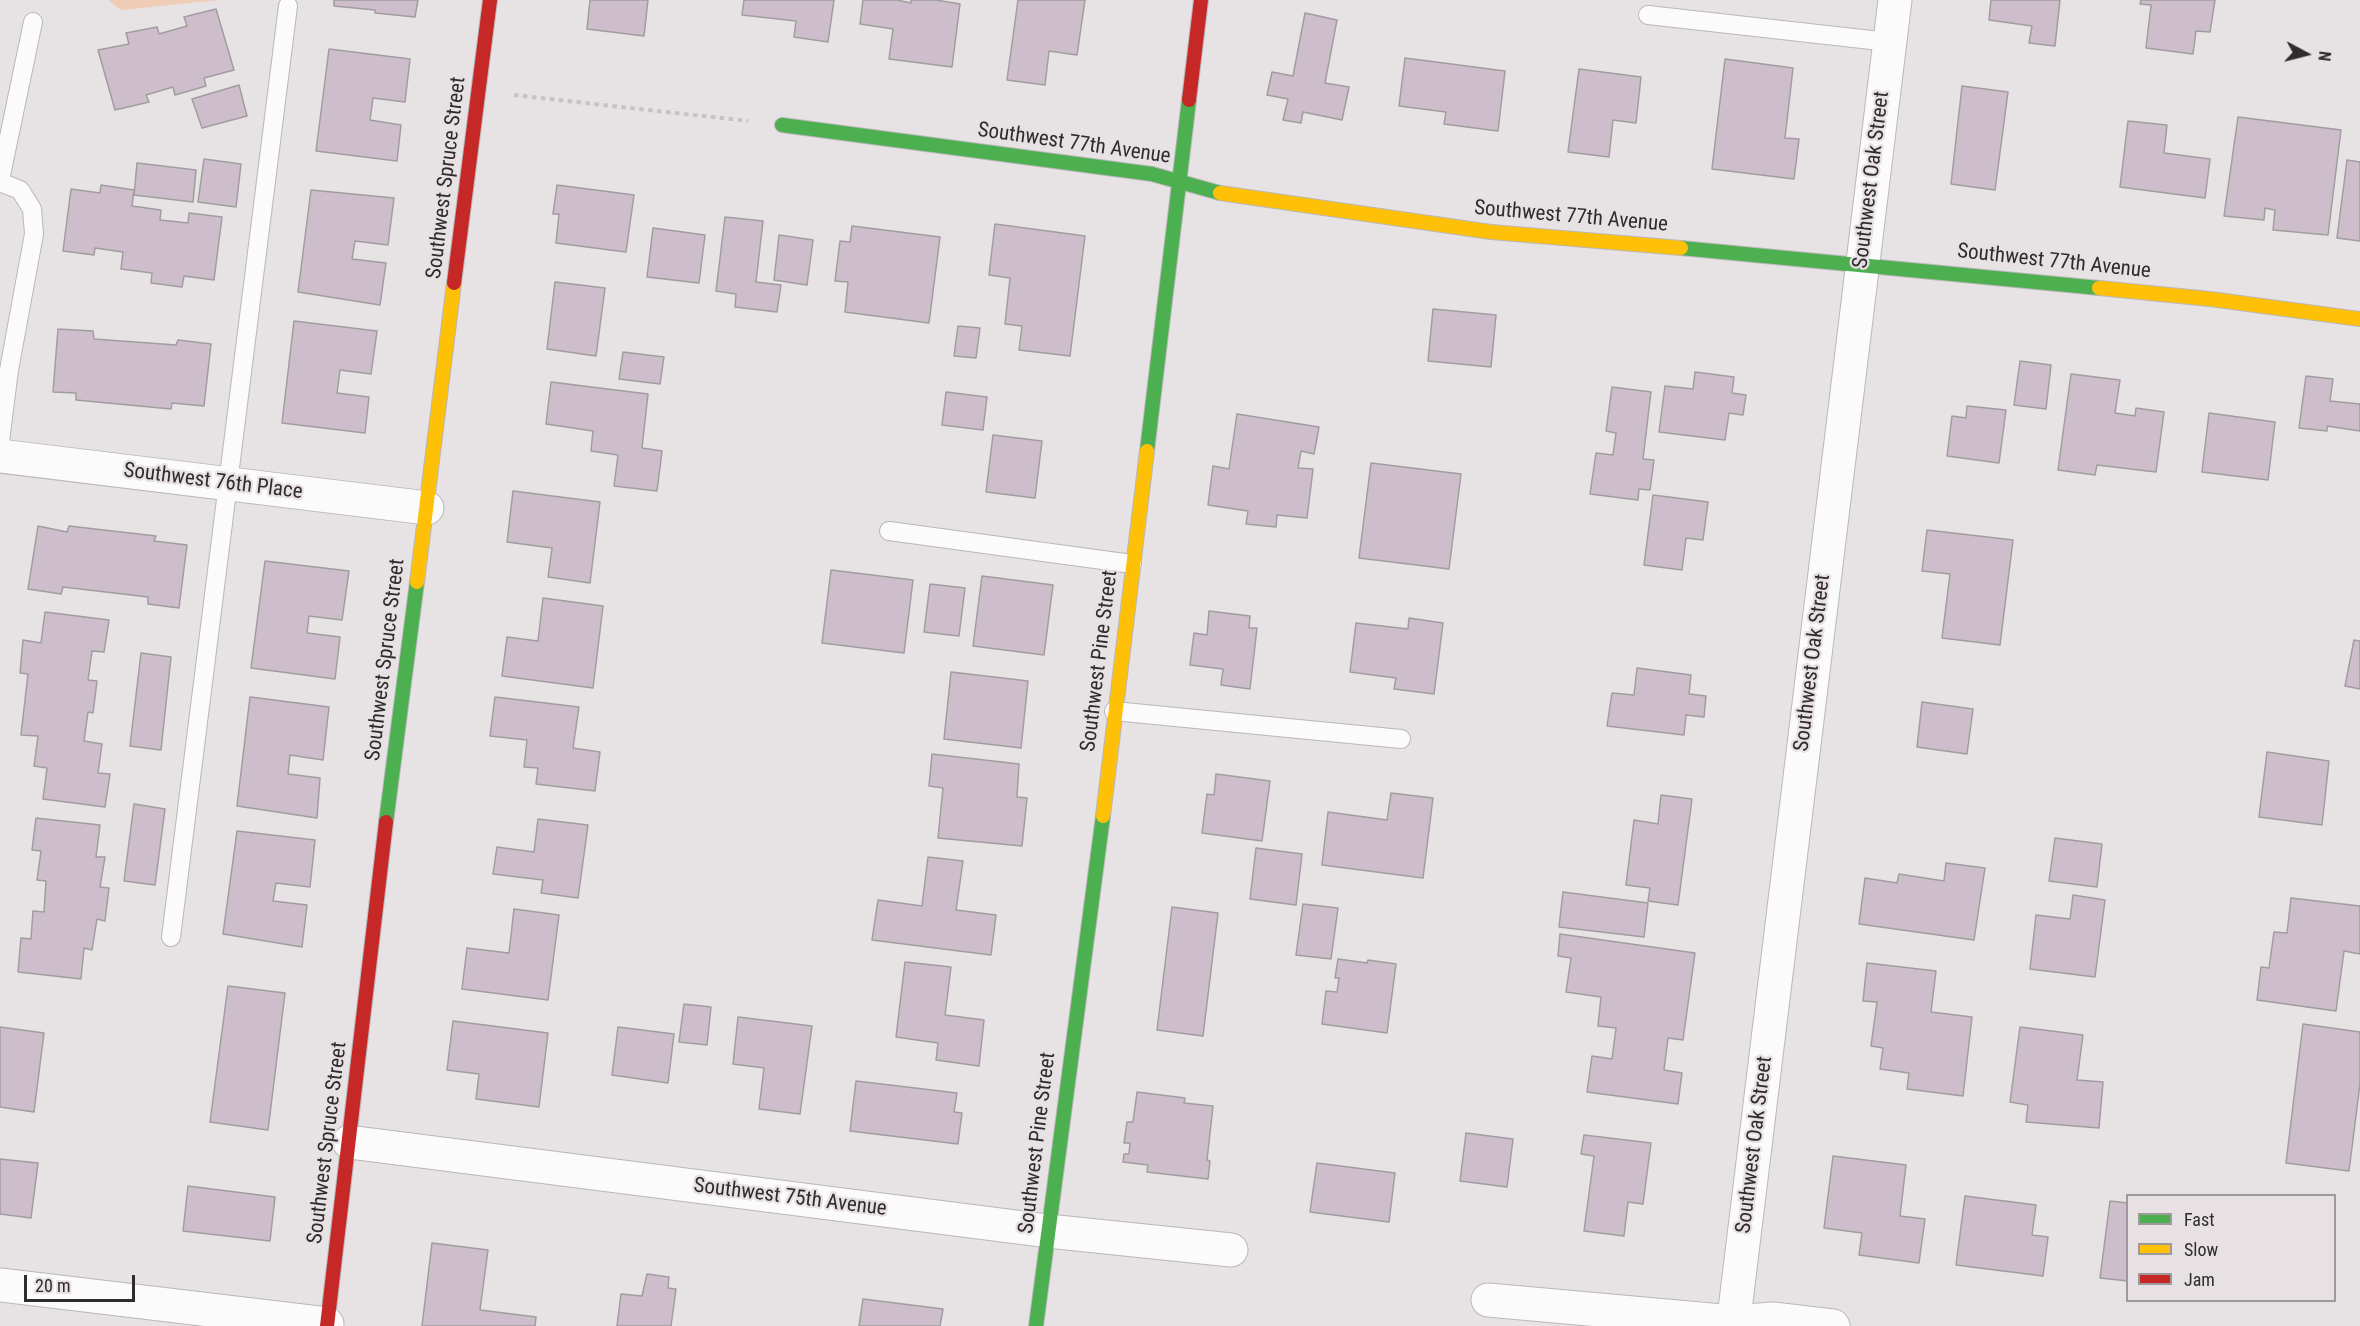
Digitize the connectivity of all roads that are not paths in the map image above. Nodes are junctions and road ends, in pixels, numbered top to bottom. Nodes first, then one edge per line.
1 (490, 0) edge
2 (1201, 0) edge
3 (1895, 0) edge
4 (288, 6) dead end
5 (1648, 15) dead end
6 (33, 22) dead end
7 (1889, 42) junction
8 (782, 125) road end
9 (0, 181) edge
10 (1178, 181) junction
11 (1862, 264) junction
12 (2360, 319) edge
13 (0, 441) edge
14 (0, 456) edge
15 (226, 484) junction
16 (427, 508) junction
17 (889, 531) dead end
18 (1132, 564) junction
19 (1114, 711) junction
20 (1401, 739) dead end
21 (171, 937) dead end
22 (350, 1142) junction
23 (1048, 1231) junction
24 (1231, 1250) dead end
25 (0, 1285) edge
26 (1488, 1300) dead end
27 (1733, 1324) edge
28 (327, 1325) edge
29 (1036, 1326) edge
30 (1833, 1326) edge

1 - 16 street, Southwest Spruce Street
2 - 10 street, Southwest Pine Street
3 - 7 street, Southwest Oak Street
4 - 15 lane
5 - 7 lane
6 - 9 lane
7 - 11 street, Southwest Oak Street
8 - 10 street, Southwest 77th Avenue
9 - 13 lane
10 - 11 street, Southwest 77th Avenue
10 - 18 street, Southwest Pine Street
11 - 12 street, Southwest 77th Avenue
11 - 27 street, Southwest Oak Street
14 - 15 street, Southwest 76th Place
15 - 16 street, Southwest 76th Place
15 - 21 lane
16 - 22 street, Southwest Spruce Street
17 - 18 lane
18 - 19 street, Southwest Pine Street
19 - 20 lane
19 - 23 street, Southwest Pine Street
22 - 23 street, Southwest 75th Avenue
22 - 28 street, Southwest Spruce Street
23 - 24 street, Southwest 75th Avenue
23 - 29 street, Southwest Pine Street
25 - 28 street
26 - 27 street
27 - 30 street

